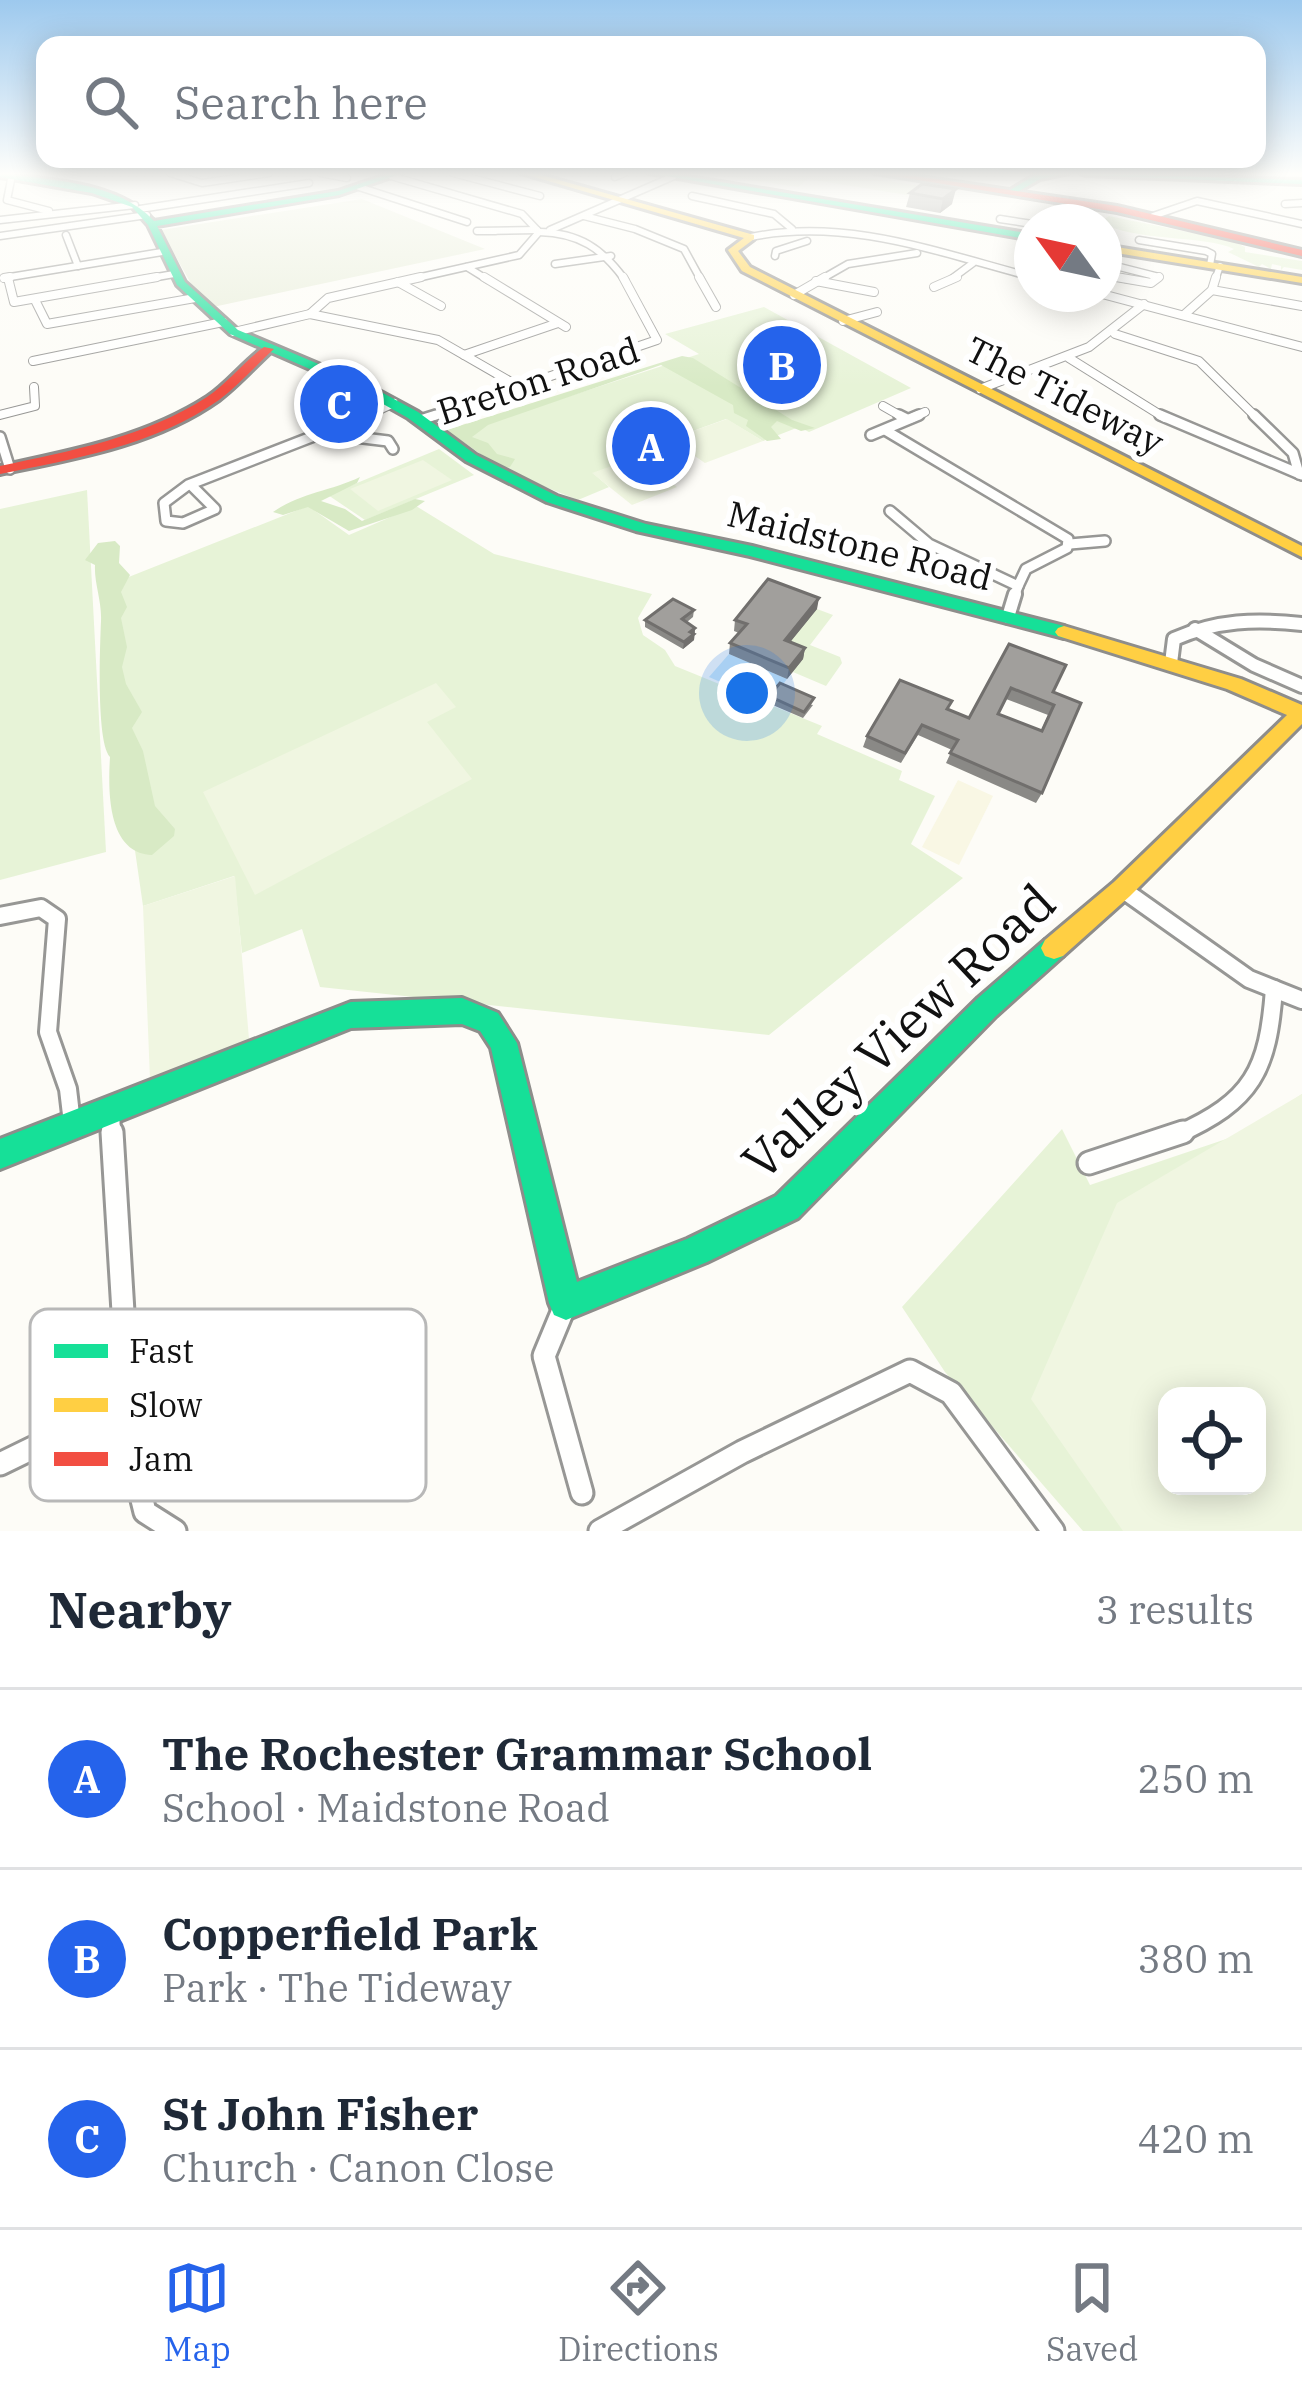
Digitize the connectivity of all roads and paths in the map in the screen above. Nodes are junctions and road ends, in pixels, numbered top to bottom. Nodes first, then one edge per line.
1 (69, 244) edge
2 (159, 244) edge
3 (529, 244) edge
4 (590, 244) edge
5 (673, 244) edge
6 (739, 244) edge
7 (777, 244) edge
8 (795, 244) edge
9 (896, 244) edge
10 (1165, 244) edge
11 (1268, 244) edge
12 (786, 247) junction
13 (923, 251) junction
14 (1122, 251) edge
15 (162, 252) junction
16 (1302, 253) edge
17 (611, 256) junction
18 (776, 256) dead end
19 (974, 263) junction
20 (555, 264) dead end
21 (78, 266) junction
22 (1215, 266) junction
23 (467, 267) junction
24 (1122, 268) edge
25 (1014, 273) edge
26 (174, 274) junction
27 (3, 278) edge
28 (1122, 278) edge
29 (1302, 280) edge
30 (816, 281) junction
31 (398, 282) junction
32 (934, 287) dead end
33 (1212, 290) junction
34 (874, 292) dead end
35 (796, 297) junction
36 (195, 298) junction
37 (1122, 299) edge
38 (35, 300) junction
39 (1144, 304) junction
40 (441, 306) dead end
41 (1302, 306) edge
42 (716, 307) dead end
43 (877, 312) dead end
44 (310, 314) junction
45 (1185, 314) junction
46 (843, 321) junction
47 (228, 327) junction
48 (1115, 334) junction
49 (1302, 347) edge
50 (272, 351) junction
51 (464, 355) junction
52 (1069, 358) junction
53 (33, 362) dead end
54 (34, 386) dead end
55 (518, 386) junction
56 (980, 389) junction
57 (394, 404) junction
58 (883, 406) dead end
59 (926, 412) dead end
60 (0, 416) edge
61 (907, 418) junction
62 (420, 419) junction
63 (336, 428) junction
64 (885, 430) junction
65 (871, 435) dead end
66 (0, 437) edge
67 (393, 449) dead end
68 (5, 470) edge
69 (1300, 475) edge
70 (191, 485) junction
71 (890, 512) dead end
72 (1105, 541) dead end
73 (1070, 544) junction
74 (1302, 552) edge
75 (1018, 586) junction
76 (1008, 617) junction
77 (1302, 624) edge
78 (1195, 629) junction
79 (1171, 663) junction
80 (1302, 686) edge
81 (1302, 713) edge
82 (1122, 889) junction
83 (0, 916) edge
84 (1274, 989) junction
85 (1302, 1000) edge
86 (111, 1111) junction
87 (72, 1124) junction
88 (0, 1154) edge
89 (1089, 1163) dead end
90 (566, 1303) junction
91 (122, 1309) edge
92 (30, 1449) edge
93 (0, 1464) edge
94 (582, 1493) dead end
95 (141, 1501) edge
96 (175, 1531) edge
97 (601, 1531) edge
98 (1053, 1531) edge

1 - 21 street
2 - 15 street, Maidstone Road
3 - 23 street
4 - 17 street
5 - 42 street
6 - 35 street, The Tideway
7 - 12 street
8 - 12 street
9 - 13 street
10 - 22 street
11 - 16 street
12 - 18 street
13 - 19 street
13 - 30 street
14 - 22 street
15 - 21 street
15 - 26 street, Maidstone Road
17 - 20 street
17 - 55 street, Breton Road
19 - 25 street
19 - 32 street
21 - 27 street
22 - 29 street
22 - 33 street
23 - 31 street
23 - 51 street
24 - 28 street
26 - 36 street, Maidstone Road
26 - 38 street
27 - 38 street
30 - 34 street
30 - 35 street
31 - 40 street
31 - 44 street
33 - 41 street
33 - 45 street
35 - 46 street, The Tideway
36 - 38 street
36 - 47 street, Maidstone Road
37 - 39 street
39 - 45 street
39 - 48 street
43 - 46 street
44 - 47 street
44 - 51 street
45 - 49 street
46 - 56 street, The Tideway
47 - 50 street, Maidstone Road
47 - 53 street
48 - 52 street
48 - 69 street
50 - 57 street, Maidstone Road
50 - 68 street
51 - 55 street
52 - 56 street
52 - 69 street
54 - 60 street
55 - 62 street, Breton Road
56 - 74 street, The Tideway
57 - 62 street, Maidstone Road
57 - 63 street
58 - 61 street
59 - 61 street
61 - 64 street
62 - 76 street, Maidstone Road
63 - 67 street
63 - 70 street
64 - 65 street
64 - 73 street
66 - 68 street
70 - 70 street
71 - 75 street
72 - 73 street
73 - 75 street
75 - 76 street
76 - 79 street, Maidstone Road
77 - 78 street
78 - 79 street
78 - 80 street
79 - 81 street, Maidstone Road
81 - 82 street, Valley View Road
82 - 84 street
82 - 90 street, Valley View Road
83 - 87 street
84 - 85 street
84 - 89 street
86 - 87 street
86 - 90 street
86 - 91 street
87 - 88 street
90 - 94 street
92 - 93 street
95 - 96 street
97 - 98 street

